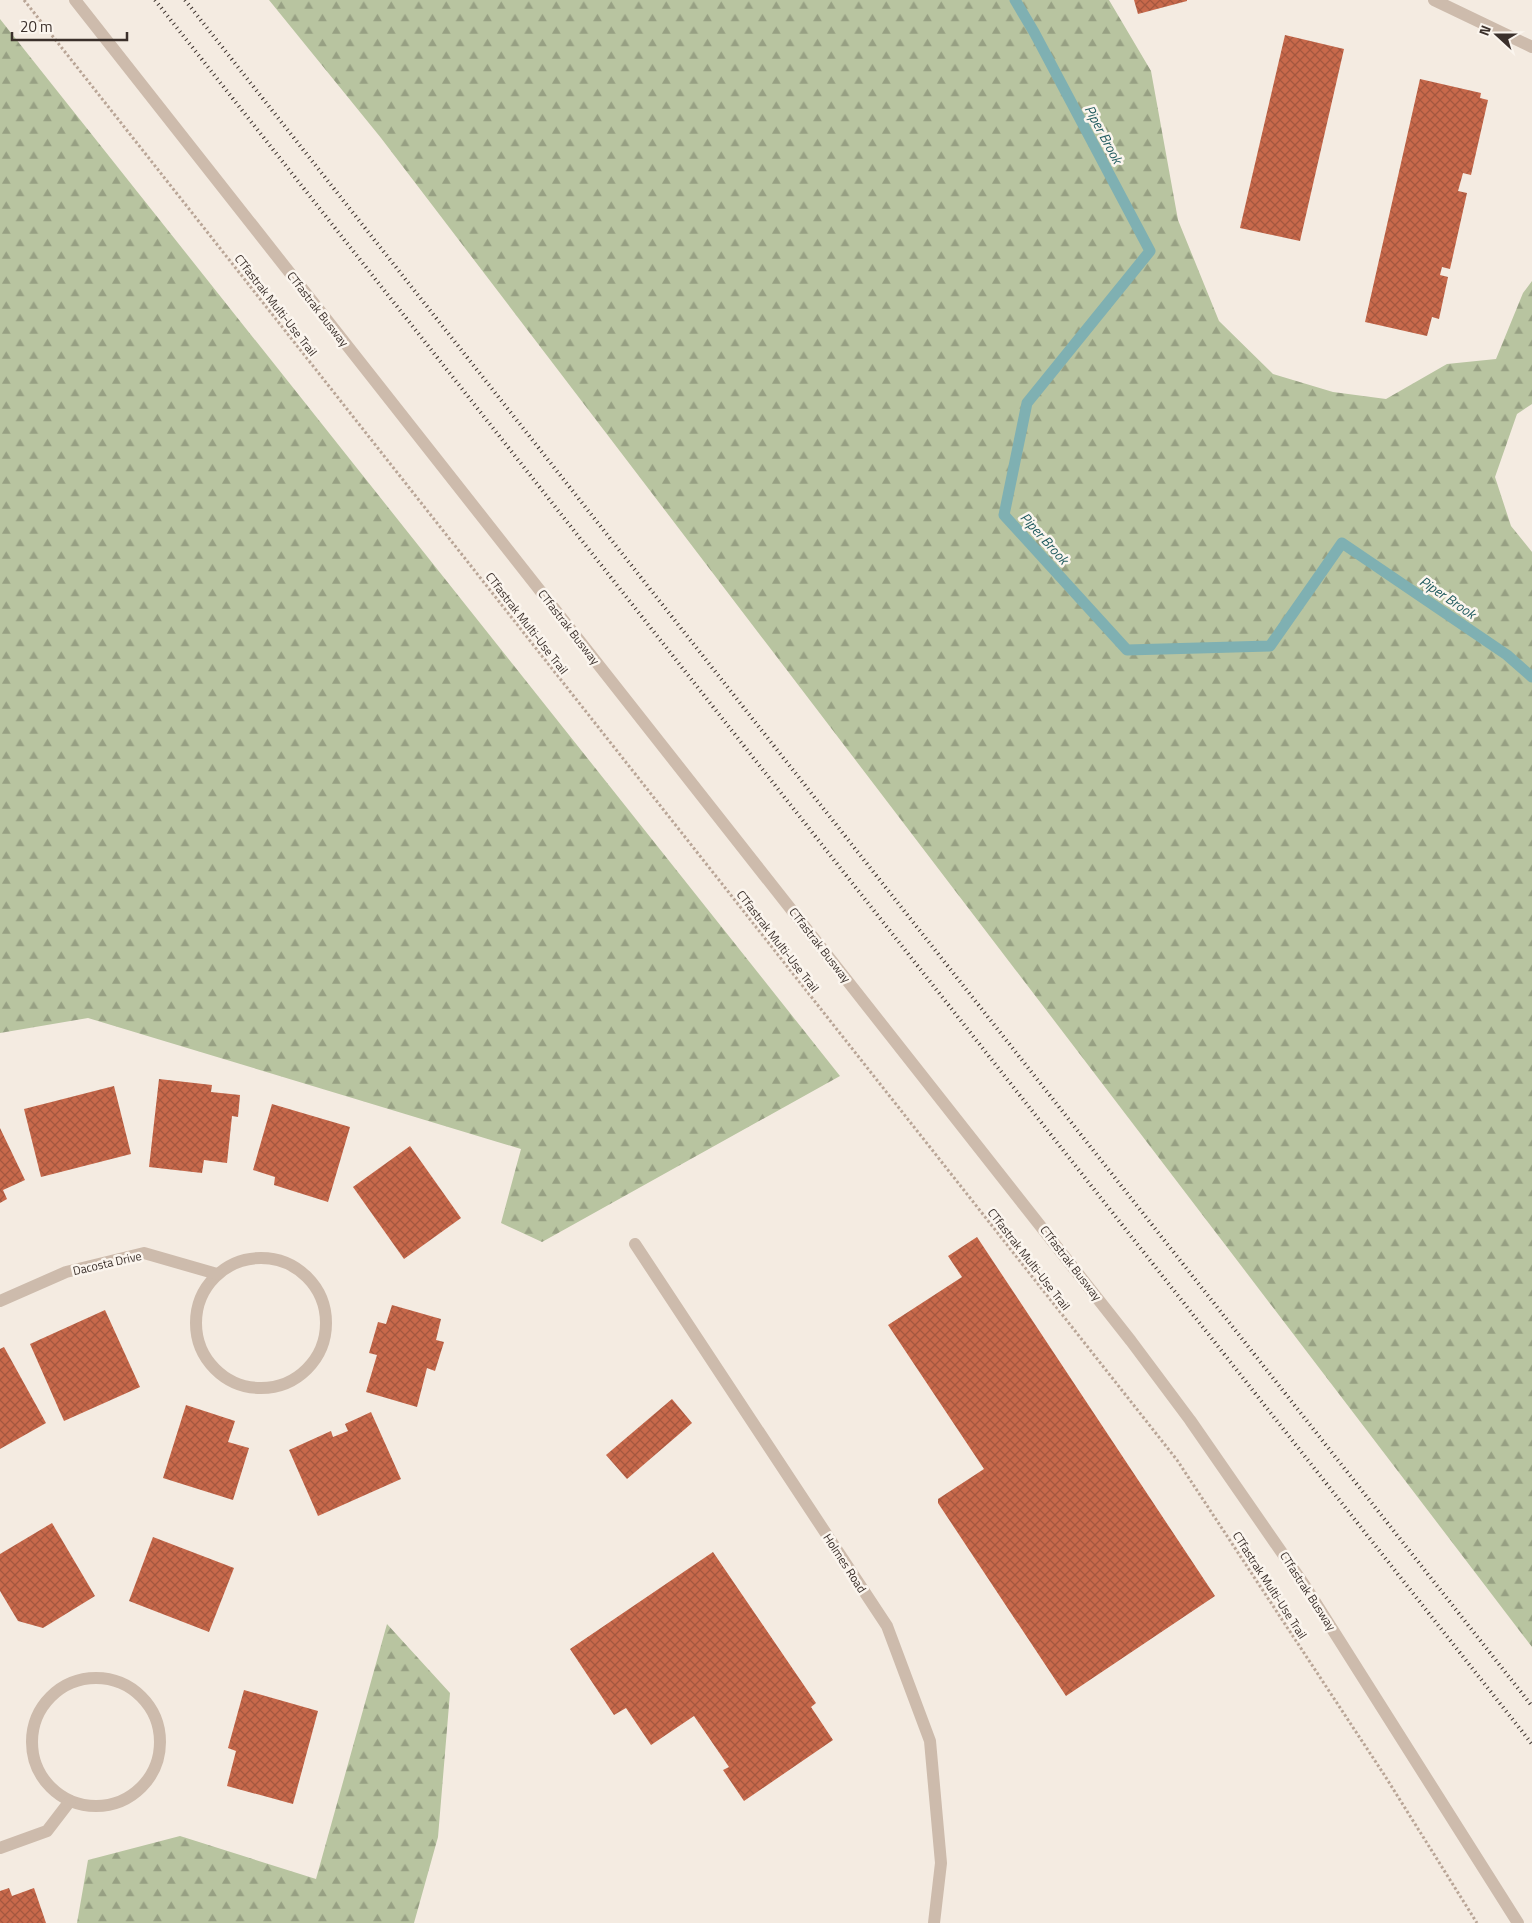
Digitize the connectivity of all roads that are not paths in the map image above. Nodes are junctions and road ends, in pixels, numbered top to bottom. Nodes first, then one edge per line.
1 (75, 0) edge
2 (1434, 0) edge
3 (1532, 47) edge
4 (635, 1244) dead end
5 (217, 1274) junction
6 (0, 1301) edge
7 (70, 1801) junction
8 (0, 1848) edge
9 (934, 1923) edge
10 (1518, 1923) edge

1 - 10 street, CTfastrak Busway
2 - 3 street
4 - 9 street, Holmes Road
5 - 5 street
5 - 6 street, Dacosta Drive
7 - 7 street
7 - 8 street

